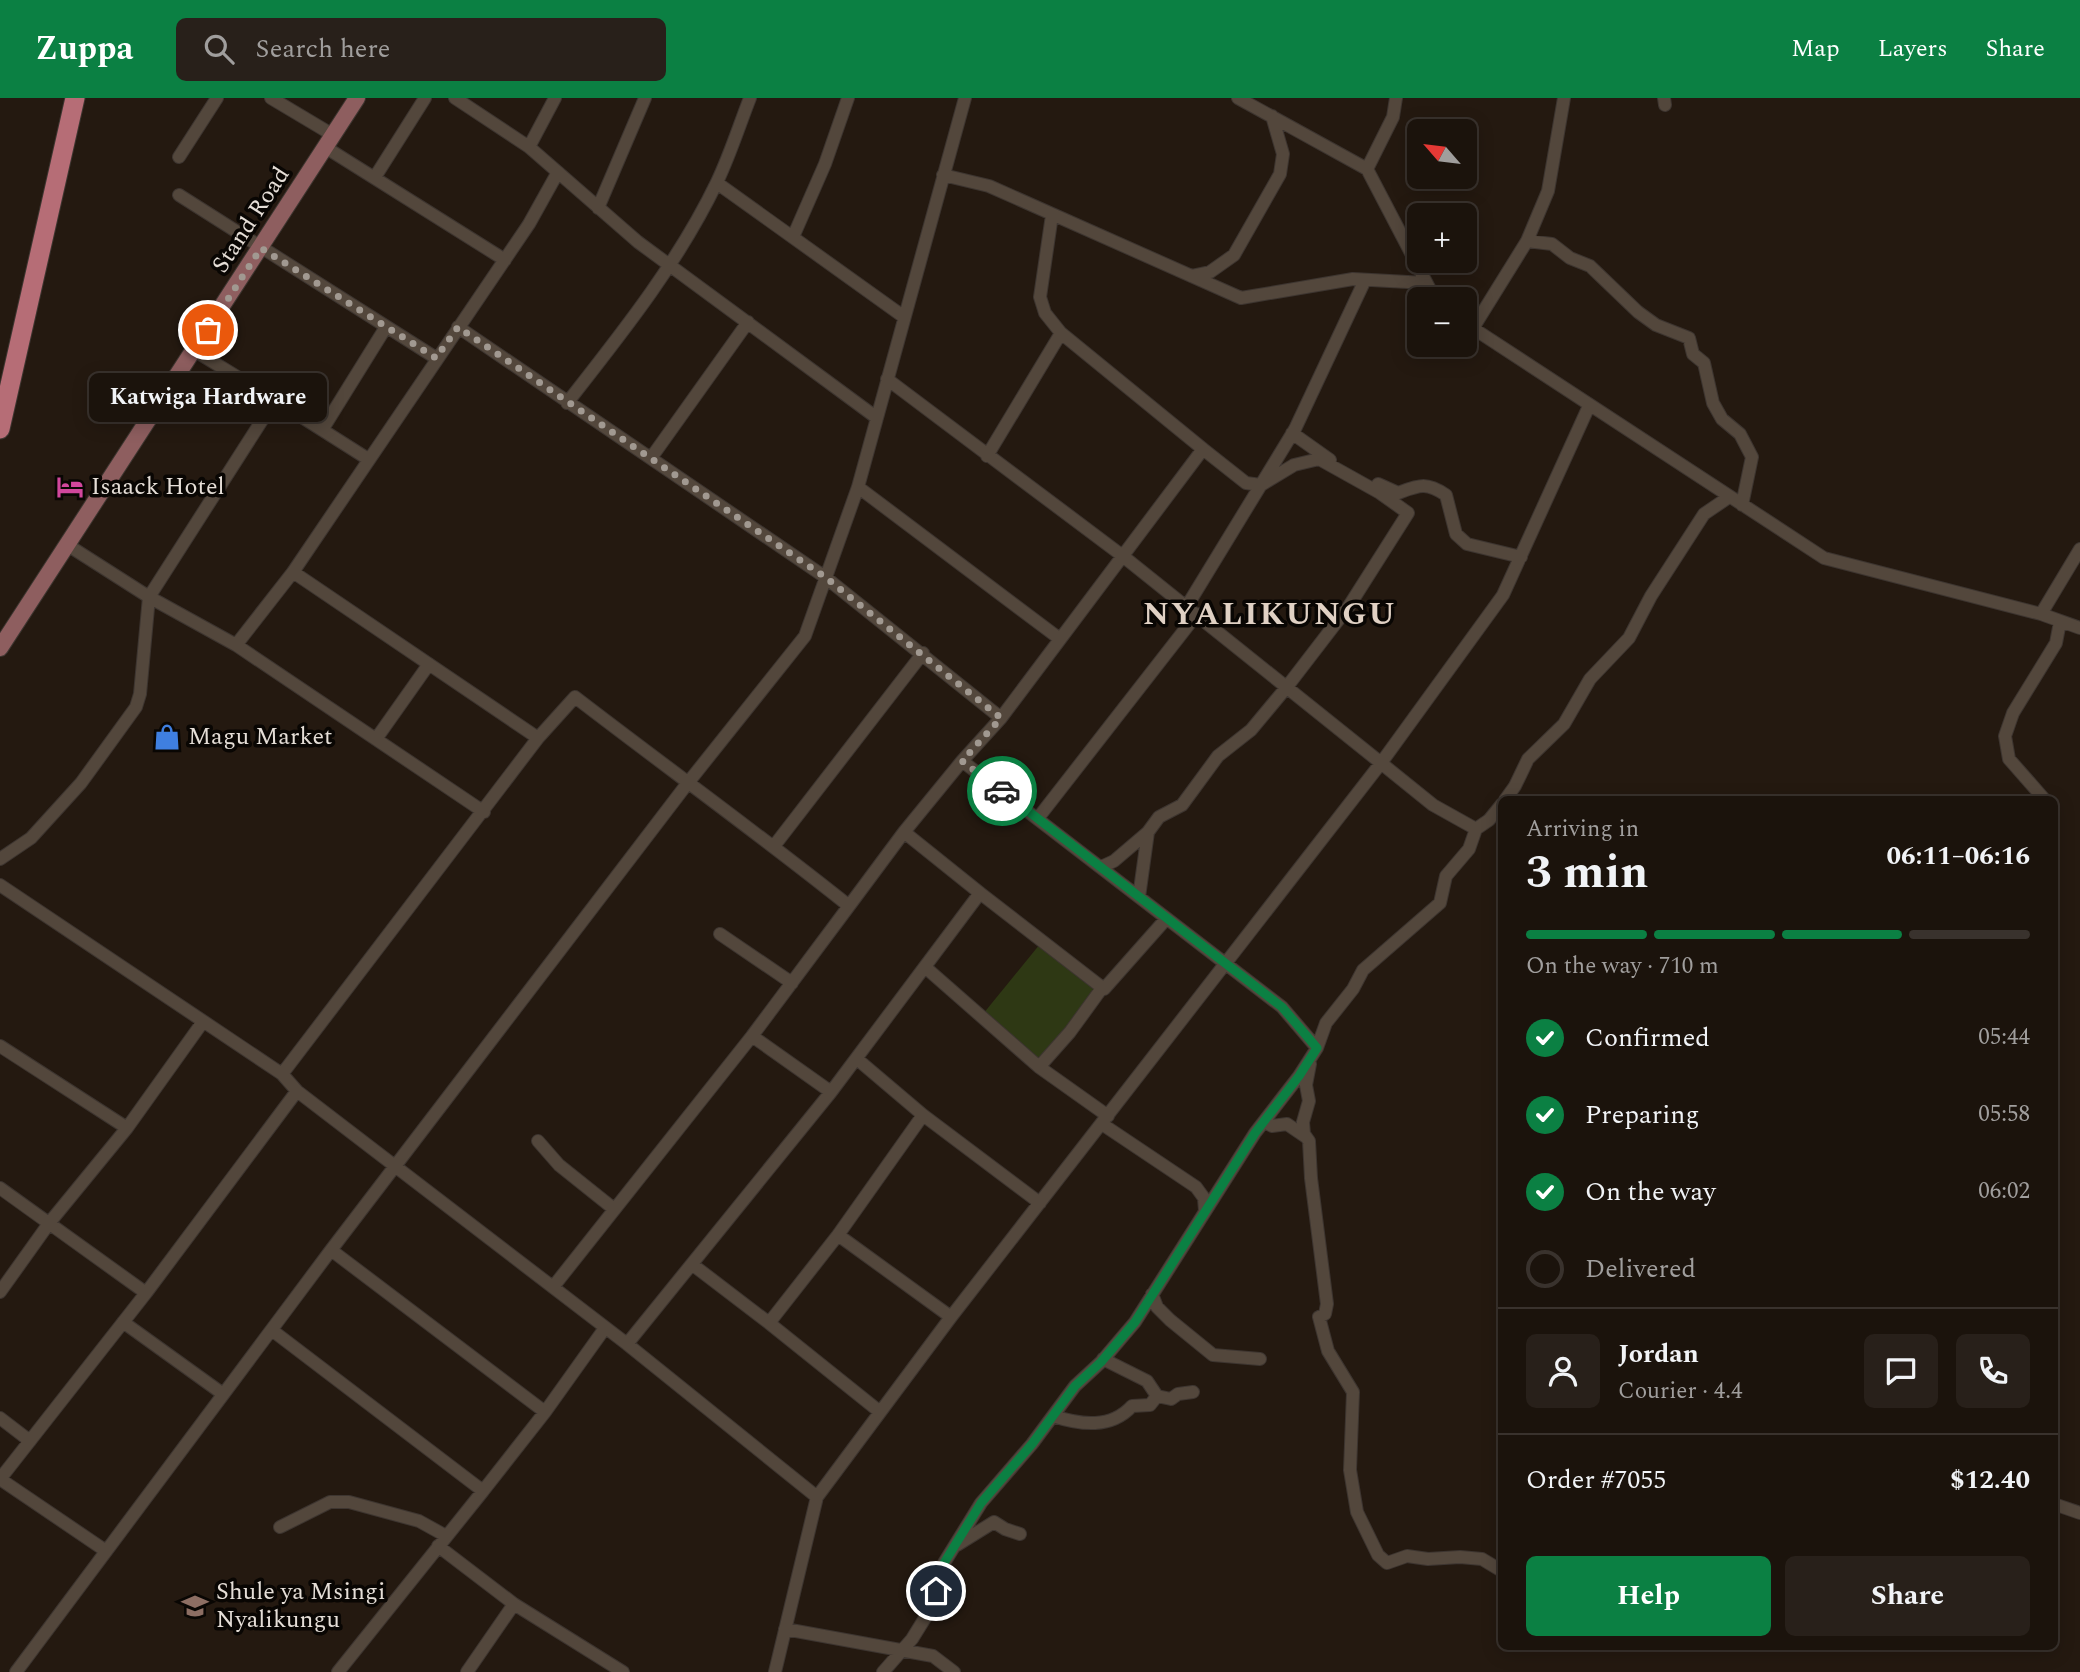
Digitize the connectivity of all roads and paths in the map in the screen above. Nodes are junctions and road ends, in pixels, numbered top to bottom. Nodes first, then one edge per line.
1 (75, 98) edge
2 (217, 98) edge
3 (271, 98) edge
4 (357, 98) edge
5 (425, 98) edge
6 (455, 98) edge
7 (555, 98) edge
8 (645, 98) edge
9 (750, 98) edge
10 (848, 98) edge
11 (965, 98) edge
12 (1238, 98) edge
13 (1396, 98) edge
14 (1553, 98) edge
15 (1564, 98) edge
16 (1560, 115) junction
17 (1272, 116) junction
18 (329, 141) junction
19 (529, 147) junction
20 (179, 157) dead end
21 (1367, 169) junction
22 (558, 172) junction
23 (943, 174) junction
24 (375, 177) junction
25 (717, 183) junction
26 (179, 195) dead end
27 (598, 208) junction
28 (1052, 215) junction
29 (793, 237) junction
30 (1527, 241) junction
31 (261, 248) junction
32 (505, 260) junction
33 (671, 264) junction
34 (1191, 276) junction
35 (1365, 280) junction
36 (1426, 283) junction
37 (1428, 287) edge
38 (1477, 313) edge
39 (904, 317) junction
40 (748, 322) junction
41 (386, 327) junction
42 (458, 327) junction
43 (1477, 330) edge
44 (1061, 332) junction
45 (195, 351) junction
46 (436, 358) junction
47 (887, 379) junction
48 (275, 400) junction
49 (567, 402) junction
50 (1589, 406) junction
51 (877, 418) junction
52 (0, 429) edge
53 (322, 430) junction
54 (1292, 433) junction
55 (1203, 449) junction
56 (987, 456) junction
57 (651, 458) junction
58 (368, 459) junction
59 (1261, 485) junction
60 (858, 487) junction
61 (1729, 497) junction
62 (1742, 505) junction
63 (66, 544) junction
64 (2080, 549) edge
65 (1521, 556) junction
66 (1124, 557) junction
67 (293, 572) junction
68 (825, 577) junction
69 (149, 597) junction
70 (1192, 610) junction
71 (2041, 614) junction
72 (2060, 622) junction
73 (2080, 628) edge
74 (1060, 639) junction
75 (236, 645) junction
76 (0, 648) edge
77 (923, 653) junction
78 (429, 664) junction
79 (1286, 688) junction
80 (1001, 718) junction
81 (538, 738) junction
82 (376, 739) junction
83 (962, 761) junction
84 (1381, 763) junction
85 (687, 784) junction
86 (1508, 796) edge
87 (2041, 796) edge
88 (1498, 808) edge
89 (484, 812) junction
90 (1038, 818) junction
91 (1476, 829) junction
92 (1148, 831) junction
93 (905, 832) junction
94 (774, 846) junction
95 (0, 859) edge
96 (1101, 867) junction
97 (0, 885) edge
98 (980, 893) junction
99 (1139, 897) junction
100 (849, 906) junction
101 (1166, 919) junction
102 (720, 934) dead end
103 (1226, 964) junction
104 (925, 967) junction
105 (792, 983) junction
106 (1102, 988) junction
107 (202, 1023) junction
108 (752, 1036) junction
109 (0, 1046) edge
110 (1314, 1052) junction
111 (857, 1059) junction
112 (1039, 1067) junction
113 (282, 1074) junction
114 (297, 1091) junction
115 (831, 1092) junction
116 (923, 1115) junction
117 (1105, 1120) junction
118 (1265, 1122) junction
119 (127, 1128) junction
120 (1306, 1137) junction
121 (538, 1141) dead end
122 (396, 1165) junction
123 (1221, 1186) junction
124 (1196, 1187) junction
125 (0, 1188) edge
126 (1040, 1203) junction
127 (614, 1209) junction
128 (1205, 1211) junction
129 (50, 1222) junction
130 (838, 1235) junction
131 (331, 1250) junction
132 (693, 1265) junction
133 (552, 1287) junction
134 (0, 1292) edge
135 (146, 1293) junction
136 (1152, 1294) junction
137 (951, 1317) junction
138 (122, 1322) junction
139 (769, 1323) junction
140 (605, 1328) junction
141 (272, 1331) junction
142 (627, 1344) junction
143 (1103, 1359) junction
144 (1260, 1359) dead end
145 (1193, 1392) dead end
146 (223, 1394) junction
147 (1157, 1396) junction
148 (545, 1412) junction
149 (880, 1412) junction
150 (1054, 1416) junction
151 (0, 1418) edge
152 (30, 1441) junction
153 (0, 1479) edge
154 (483, 1491) junction
155 (817, 1497) junction
156 (2058, 1505) edge
157 (2080, 1513) edge
158 (280, 1527) dead end
159 (1020, 1534) dead end
160 (442, 1541) junction
161 (954, 1547) junction
162 (106, 1551) junction
163 (1498, 1569) edge
164 (514, 1604) junction
165 (785, 1629) junction
166 (903, 1651) junction
167 (16, 1672) edge
168 (338, 1672) edge
169 (467, 1672) edge
170 (623, 1672) edge
171 (775, 1672) edge
172 (883, 1672) edge
173 (954, 1672) edge

1 - 52 highway
2 - 20 street
3 - 18 street
4 - 18 main road, Stand Road
5 - 24 street
6 - 19 street
7 - 19 street
8 - 27 street
9 - 25 street
10 - 29 street
11 - 23 street
12 - 17 street
13 - 21 street
14 - 16 street
15 - 16 street
16 - 30 street
17 - 21 street
17 - 34 street
18 - 24 street
18 - 31 main road, Stand Road
19 - 22 street
21 - 36 street
22 - 27 street
22 - 32 street
23 - 28 street
23 - 39 street
24 - 32 street
25 - 29 street
25 - 33 street
26 - 31 street
27 - 33 street
28 - 34 street
28 - 44 street
29 - 39 street
30 - 38 street
30 - 62 street
31 - 41 street
31 - 45 main road, Stand Road
32 - 42 street
33 - 40 street
33 - 49 street
34 - 35 street
35 - 36 street
35 - 54 street
36 - 37 street
39 - 47 street
40 - 51 street
40 - 57 street
41 - 46 street
41 - 53 street
42 - 46 street
42 - 49 street
43 - 50 street
44 - 55 street
44 - 56 street
45 - 48 street
45 - 63 main road, Stand Road
46 - 58 street
47 - 51 street
47 - 56 street
48 - 53 street
48 - 69 street
49 - 57 street
50 - 61 street
50 - 65 street
51 - 60 street
53 - 58 street
54 - 59 street
54 - 65 street
55 - 59 street
55 - 66 street
56 - 66 street
57 - 68 street
58 - 67 street
59 - 70 street
59 - 79 street
60 - 68 street
60 - 74 street
61 - 62 street
61 - 86 street
62 - 71 street
63 - 69 street
63 - 76 main road, Stand Road
64 - 71 street
65 - 84 street
66 - 70 street
66 - 74 street
67 - 75 street
67 - 78 street
68 - 77 street
68 - 85 street
69 - 75 street
69 - 95 street
70 - 79 street
70 - 90 street
71 - 72 street
72 - 73 street
72 - 87 street
74 - 80 street
75 - 82 street
77 - 80 street
77 - 94 street
78 - 81 street
78 - 82 street
79 - 84 street
79 - 92 street
80 - 83 street
81 - 85 street
81 - 89 street
82 - 89 street
83 - 90 street
83 - 93 street
84 - 91 street
84 - 103 street
85 - 94 street
85 - 122 street
88 - 91 street
89 - 113 street
90 - 96 street
91 - 110 street
92 - 96 street
92 - 99 street
93 - 98 street
93 - 100 street
94 - 100 street
96 - 99 street
97 - 107 street
98 - 104 street
98 - 106 street
99 - 101 street
100 - 105 street
101 - 103 street
101 - 106 street
102 - 105 street
103 - 110 street
103 - 117 street
104 - 111 street
104 - 112 street
105 - 108 street
106 - 112 street
107 - 113 street
107 - 119 street
108 - 115 street
108 - 127 street
109 - 119 street
110 - 118 street
110 - 120 street
111 - 115 street
111 - 116 street
112 - 117 street
113 - 114 street
114 - 122 street
114 - 135 street
115 - 132 street
116 - 126 street
116 - 130 street
117 - 124 street
117 - 126 street
118 - 120 street
118 - 123 street
119 - 129 street
120 - 163 street
121 - 127 street
122 - 131 street
122 - 133 street
123 - 124 street
123 - 128 street
124 - 128 street
125 - 129 street
126 - 137 street
127 - 133 street
128 - 136 street
129 - 134 street
129 - 135 street
130 - 137 street
130 - 139 street
131 - 141 street
131 - 148 street
132 - 139 street
132 - 142 street
133 - 140 street
135 - 138 street
136 - 143 street
136 - 144 street
137 - 149 street
138 - 146 street
138 - 152 street
139 - 149 street
140 - 142 street
140 - 148 street
141 - 146 street
141 - 154 street
142 - 155 street
143 - 147 street
143 - 150 street
145 - 147 street
146 - 162 street
147 - 150 street
148 - 154 street
149 - 155 street
150 - 161 street
151 - 152 street
152 - 153 street
153 - 162 street
154 - 160 street
155 - 165 street
156 - 157 street
158 - 160 street
159 - 161 street
160 - 164 street
160 - 168 street
161 - 166 street
162 - 167 street
164 - 169 street
164 - 170 street
165 - 166 street
165 - 171 street
166 - 172 street
166 - 173 street

